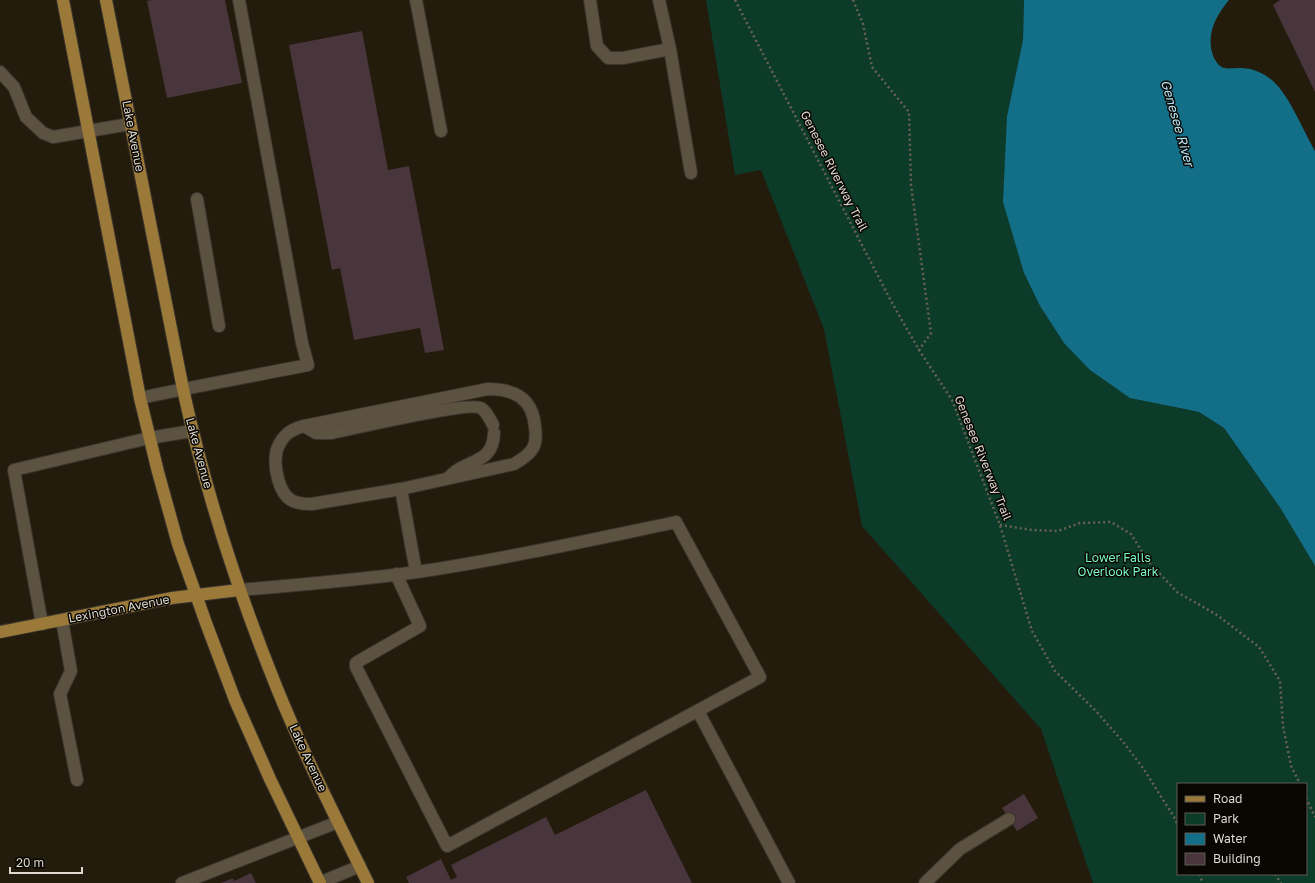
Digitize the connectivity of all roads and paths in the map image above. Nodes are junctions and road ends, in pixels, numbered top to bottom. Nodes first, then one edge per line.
1 (63, 0) edge
2 (106, 0) edge
3 (239, 0) edge
4 (416, 0) edge
5 (590, 0) edge
6 (660, 0) edge
7 (735, 0) edge
8 (853, 0) edge
9 (670, 49) junction
10 (0, 72) edge
11 (130, 124) junction
12 (88, 131) junction
13 (441, 131) dead end
14 (692, 173) dead end
15 (197, 199) dead end
16 (219, 326) dead end
17 (919, 350) junction
18 (183, 389) junction
19 (140, 398) junction
20 (304, 426) junction
21 (192, 431) junction
22 (149, 438) junction
23 (447, 480) junction
24 (401, 489) junction
25 (1000, 525) junction
26 (416, 572) junction
27 (396, 574) junction
28 (239, 590) junction
29 (195, 595) junction
30 (62, 620) junction
31 (42, 624) junction
32 (0, 632) edge
33 (698, 710) junction
34 (77, 780) dead end
35 (1300, 783) edge
36 (1307, 800) edge
37 (1174, 817) junction
38 (1315, 817) edge
39 (1177, 818) edge
40 (1009, 819) dead end
41 (338, 822) junction
42 (1177, 824) edge
43 (298, 837) junction
44 (360, 866) junction
45 (182, 883) edge
46 (320, 883) edge
47 (368, 883) edge
48 (789, 883) edge
49 (925, 883) edge

1 - 12 main road
2 - 11 main road, Lake Avenue
3 - 18 lane
4 - 13 lane
5 - 9 lane
6 - 9 lane
7 - 17 path, Genesee Riverway Trail
8 - 17 path
9 - 14 lane
10 - 12 lane
11 - 12 lane
11 - 18 main road, Lake Avenue
12 - 19 main road
15 - 16 lane
17 - 25 path, Genesee Riverway Trail
18 - 19 lane
18 - 21 main road, Lake Avenue
19 - 22 main road
20 - 23 lane
20 - 23 lane
20 - 24 lane
21 - 22 lane
21 - 28 main road, Lake Avenue
22 - 29 main road
22 - 31 lane
23 - 24 lane
24 - 26 lane
25 - 35 path
25 - 37 path, Genesee Riverway Trail
26 - 27 lane
26 - 33 lane
27 - 28 lane
27 - 33 lane
28 - 29 main road, Lexington Avenue
28 - 41 main road, Lake Avenue
29 - 30 main road, Lexington Avenue
29 - 43 main road
30 - 31 main road, Lexington Avenue
30 - 34 lane
31 - 32 main road, Lexington Avenue
33 - 48 lane
36 - 38 path
37 - 39 path
37 - 42 path, Genesee Riverway Trail
40 - 49 lane
41 - 43 lane
41 - 44 main road, Lake Avenue
43 - 45 lane
43 - 46 main road
44 - 46 lane
44 - 47 main road, Lake Avenue

